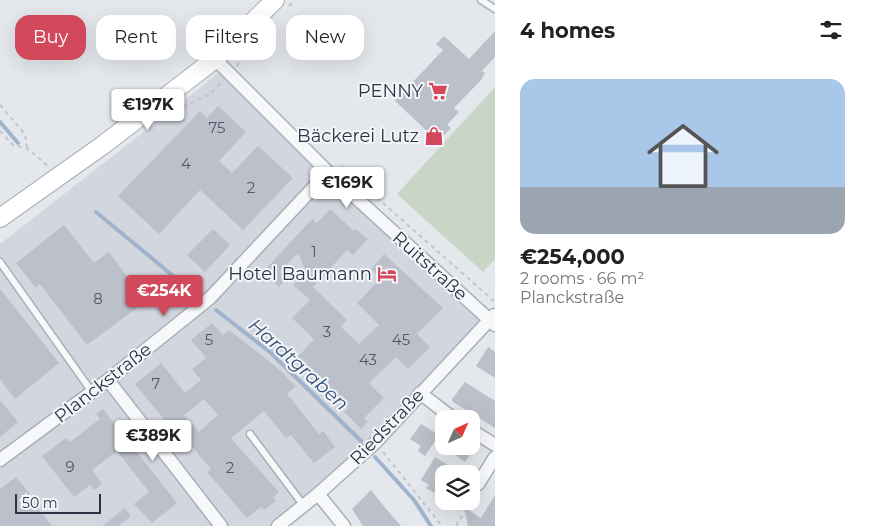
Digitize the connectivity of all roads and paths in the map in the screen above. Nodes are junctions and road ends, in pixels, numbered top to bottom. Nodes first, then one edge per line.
1 (275, 0) edge
2 (481, 0) edge
3 (495, 9) edge
4 (260, 15) edge
5 (214, 60) edge
6 (216, 60) edge
7 (0, 105) edge
8 (0, 131) edge
9 (27, 148) junction
10 (336, 162) dead end
11 (328, 172) junction
12 (60, 176) junction
13 (0, 218) edge
14 (0, 262) edge
15 (495, 302) edge
16 (493, 319) edge
17 (108, 380) junction
18 (92, 392) junction
19 (420, 393) junction
20 (442, 410) edge
21 (250, 434) dead end
22 (480, 436) edge
23 (375, 443) junction
24 (495, 445) edge
25 (495, 457) edge
26 (0, 460) edge
27 (480, 481) edge
28 (318, 494) junction
29 (304, 506) junction
30 (466, 510) edge
31 (221, 526) edge
32 (278, 526) edge
33 (344, 526) edge
34 (442, 526) edge
35 (456, 526) edge

1 - 4 main road
2 - 3 lane
5 - 12 main road
6 - 11 street, Ruitstraße
7 - 9 path
8 - 9 path
9 - 12 path
10 - 15 path
11 - 16 street, Ruitstraße
11 - 17 street, Planckstraße
12 - 13 main road
14 - 18 lane
16 - 19 street, Riedstraße
17 - 18 street, Planckstraße
17 - 31 street
18 - 26 street, Planckstraße
19 - 20 street
19 - 23 street, Riedstraße
21 - 29 lane
22 - 24 street
23 - 28 street, Riedstraße
23 - 34 path
25 - 27 street
28 - 29 street, Riedstraße
28 - 33 street
29 - 32 street, Riedstraße
30 - 35 path

